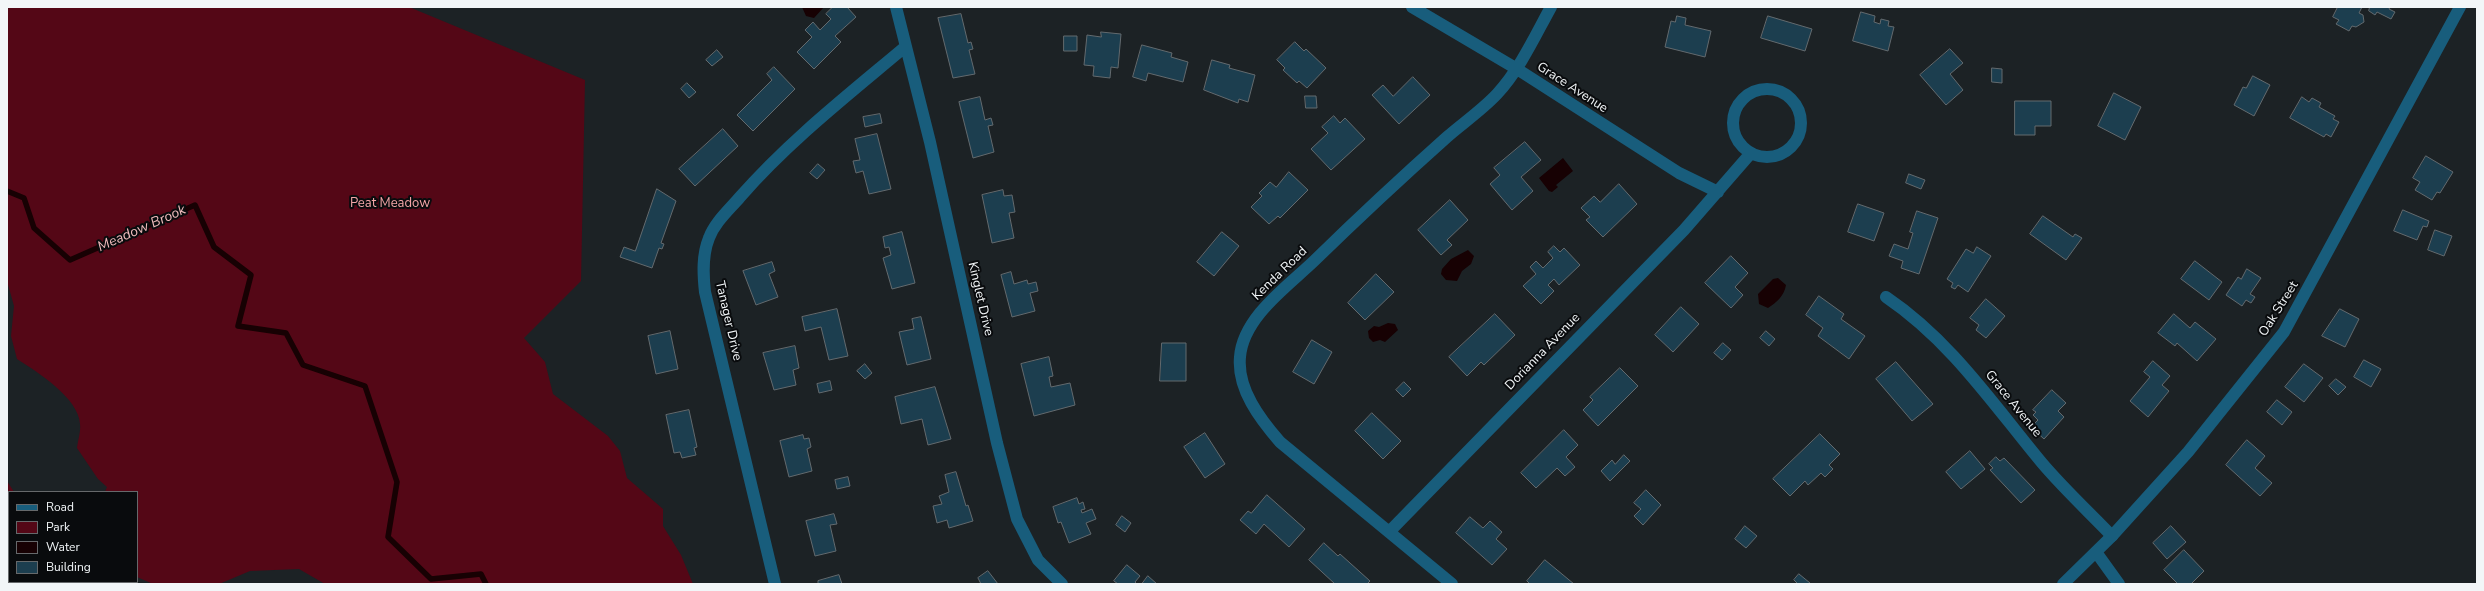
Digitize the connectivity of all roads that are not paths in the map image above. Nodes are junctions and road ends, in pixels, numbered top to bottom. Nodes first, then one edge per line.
1 (896, 7) edge
2 (1412, 7) edge
3 (1551, 7) edge
4 (2460, 7) edge
5 (905, 47) junction
6 (1517, 69) junction
7 (1751, 153) junction
8 (1718, 192) junction
9 (1886, 297) dead end
10 (1389, 532) junction
11 (2112, 536) junction
12 (2096, 552) junction
13 (775, 584) edge
14 (1062, 584) edge
15 (1452, 584) edge
16 (2063, 584) edge
17 (2119, 584) edge

1 - 5 street, Kinglet Drive
2 - 6 street, Grace Avenue
3 - 6 street, Kenda Road
4 - 11 street, Oak Street
5 - 13 street, Tanager Drive
5 - 14 street, Kinglet Drive
6 - 8 street, Grace Avenue
6 - 10 street, Kenda Road
7 - 7 street
7 - 8 street, Dorianna Avenue
8 - 10 street, Dorianna Avenue
9 - 11 street, Grace Avenue
10 - 15 street, Kenda Road
11 - 12 street, Oak Street
12 - 16 street, Oak Street
12 - 17 street

